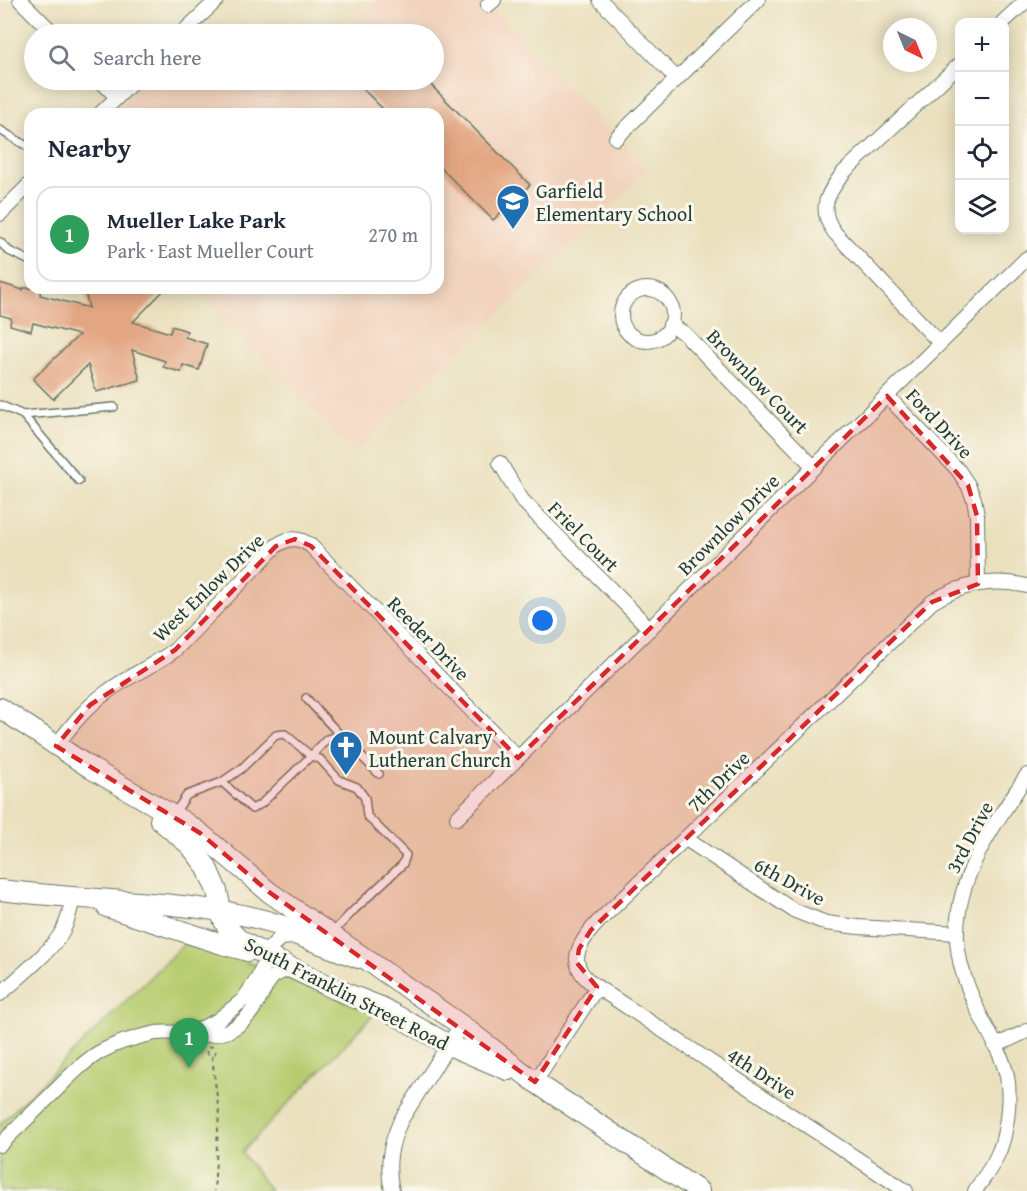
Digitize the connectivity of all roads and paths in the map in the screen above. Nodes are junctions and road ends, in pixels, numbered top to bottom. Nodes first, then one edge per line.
1 (20, 0) edge
2 (217, 0) edge
3 (600, 0) edge
4 (758, 0) edge
5 (1027, 0) edge
6 (1007, 18) edge
7 (44, 24) edge
8 (192, 24) edge
9 (955, 69) edge
10 (676, 78) junction
11 (110, 90) edge
12 (124, 90) edge
13 (117, 97) junction
14 (106, 108) edge
15 (0, 130) edge
16 (616, 138) dead end
17 (24, 144) edge
18 (24, 190) edge
19 (0, 214) edge
20 (0, 242) edge
21 (24, 257) edge
22 (1027, 258) edge
23 (670, 325) dead end
24 (940, 343) junction
25 (887, 396) junction
26 (0, 405) edge
27 (114, 407) dead end
28 (23, 416) junction
29 (500, 463) dead end
30 (814, 467) junction
31 (79, 481) dead end
32 (311, 546) joint
33 (978, 584) junction
34 (1027, 586) edge
35 (650, 629) junction
36 (306, 698) dead end
37 (0, 708) edge
38 (340, 735) junction
39 (56, 746) junction
40 (311, 756) junction
41 (518, 758) junction
42 (92, 770) junction
43 (379, 774) dead end
44 (1027, 775) edge
45 (222, 782) junction
46 (172, 815) junction
47 (457, 818) dead end
48 (686, 839) junction
49 (213, 882) junction
50 (0, 890) edge
51 (73, 897) junction
52 (188, 906) junction
53 (221, 910) junction
54 (957, 933) junction
55 (331, 934) junction
56 (267, 956) junction
57 (295, 969) junction
58 (385, 971) junction
59 (597, 987) junction
60 (0, 994) edge
61 (461, 1025) junction
62 (1027, 1031) edge
63 (191, 1033) junction
64 (449, 1045) junction
65 (995, 1046) junction
66 (212, 1056) dead end
67 (536, 1082) junction
68 (0, 1145) edge
69 (214, 1191) edge
70 (392, 1191) edge
71 (699, 1191) edge
72 (906, 1191) edge
73 (975, 1191) edge

1 - 7 street
2 - 8 street
3 - 10 street
4 - 10 street
5 - 6 street
9 - 24 street
10 - 16 street
11 - 13 street
12 - 13 street
13 - 14 street
15 - 17 lane
18 - 19 street
20 - 21 lane
22 - 24 street, Brownlow Drive
23 - 30 street, Brownlow Court
24 - 25 street, Brownlow Drive
25 - 30 street, Brownlow Drive
25 - 33 street, Ford Drive
26 - 28 lane
27 - 28 lane
28 - 31 lane
29 - 35 street, Friel Court
30 - 35 street, Brownlow Drive
32 - 39 street, West Enlow Drive
32 - 41 street, Reeder Drive
33 - 34 street, 7th Drive
33 - 48 street, 7th Drive
35 - 41 street, Brownlow Drive
36 - 38 lane
37 - 39 street, South Franklin Street Road
38 - 40 lane
38 - 43 lane
39 - 42 street, South Franklin Street Road
40 - 45 lane
40 - 45 lane
40 - 55 lane
41 - 47 street, Brownlow Drive
42 - 46 street, South Franklin Street Road
42 - 49 street, South Franklin Street Road
44 - 54 street, 3rd Drive
45 - 46 lane
46 - 55 street, South Franklin Street Road
48 - 54 street, 6th Drive
48 - 59 street, 7th Drive
49 - 52 street
49 - 53 street, South Franklin Street Road
50 - 51 street
51 - 52 street
51 - 56 street
51 - 60 street
52 - 53 street
53 - 56 street, South Franklin Street Road
53 - 58 street
54 - 65 street, 3rd Drive
55 - 58 street, South Franklin Street Road
56 - 57 street, South Franklin Street Road
56 - 58 street
56 - 63 street
57 - 63 street
57 - 64 street, South Franklin Street Road
58 - 61 street, South Franklin Street Road
59 - 67 street
59 - 72 street, 4th Drive
61 - 64 street
61 - 67 street, South Franklin Street Road
62 - 65 street
63 - 68 street
64 - 67 street, South Franklin Street Road
64 - 70 street
65 - 73 street, 3rd Drive
66 - 69 path
67 - 71 street, South Franklin Street Road

